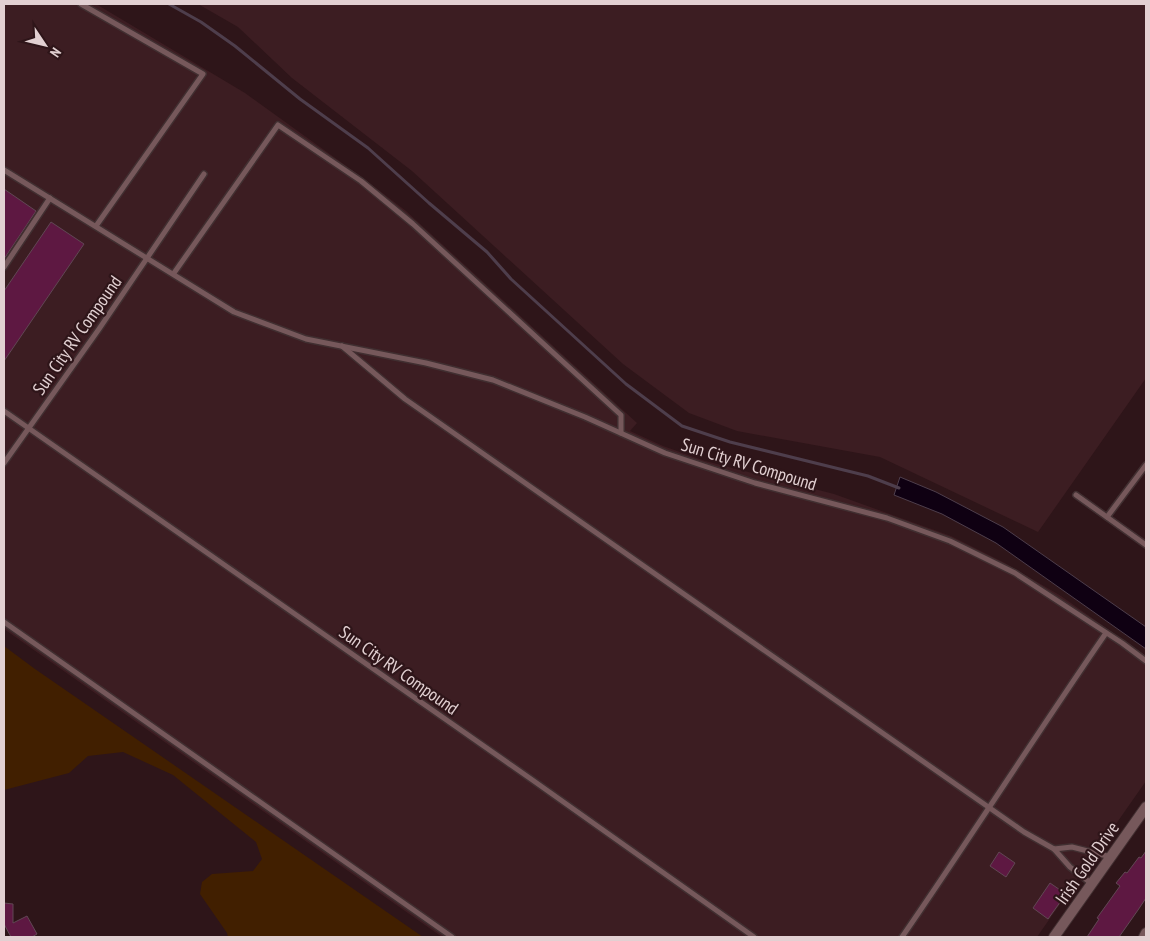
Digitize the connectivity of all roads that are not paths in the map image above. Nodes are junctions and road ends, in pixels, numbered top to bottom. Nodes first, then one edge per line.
1 (81, 4) edge
2 (4, 170) edge
3 (204, 174) dead end
4 (50, 198) junction
5 (96, 226) junction
6 (148, 257) junction
7 (4, 267) edge
8 (174, 274) junction
9 (342, 346) junction
10 (4, 411) edge
11 (28, 428) junction
12 (621, 433) junction
13 (4, 463) edge
14 (1146, 465) edge
15 (1076, 495) dead end
16 (1107, 517) junction
17 (1146, 545) edge
18 (4, 622) edge
19 (1106, 633) junction
20 (1146, 661) edge
21 (1146, 807) edge
22 (989, 808) junction
23 (1054, 849) junction
24 (1111, 857) junction
25 (1092, 884) junction
26 (1146, 933) edge
27 (452, 937) edge
28 (754, 937) edge
29 (902, 937) edge
30 (1054, 937) edge
31 (1144, 937) edge

1 - 5 lane
2 - 4 lane, Sun City RV Compound
3 - 6 lane, Sun City RV Compound
4 - 5 lane, Sun City RV Compound
4 - 7 lane
5 - 6 lane, Sun City RV Compound
6 - 8 lane, Sun City RV Compound
6 - 11 lane, Sun City RV Compound
8 - 9 lane, Sun City RV Compound
8 - 12 lane
9 - 12 lane, Sun City RV Compound
9 - 22 lane, Sun City RV Compound
10 - 11 lane, Sun City RV Compound
11 - 13 lane, Sun City RV Compound
11 - 28 lane, Sun City RV Compound
12 - 19 lane, Sun City RV Compound
14 - 16 lane
15 - 16 lane
16 - 17 lane
18 - 27 lane
19 - 20 lane, Sun City RV Compound
19 - 22 lane
21 - 24 street, Irish Gold Drive
22 - 23 lane, Sun City RV Compound
22 - 29 lane
23 - 24 lane
23 - 25 lane
24 - 25 street, Irish Gold Drive
25 - 30 street, Irish Gold Drive
26 - 31 street

